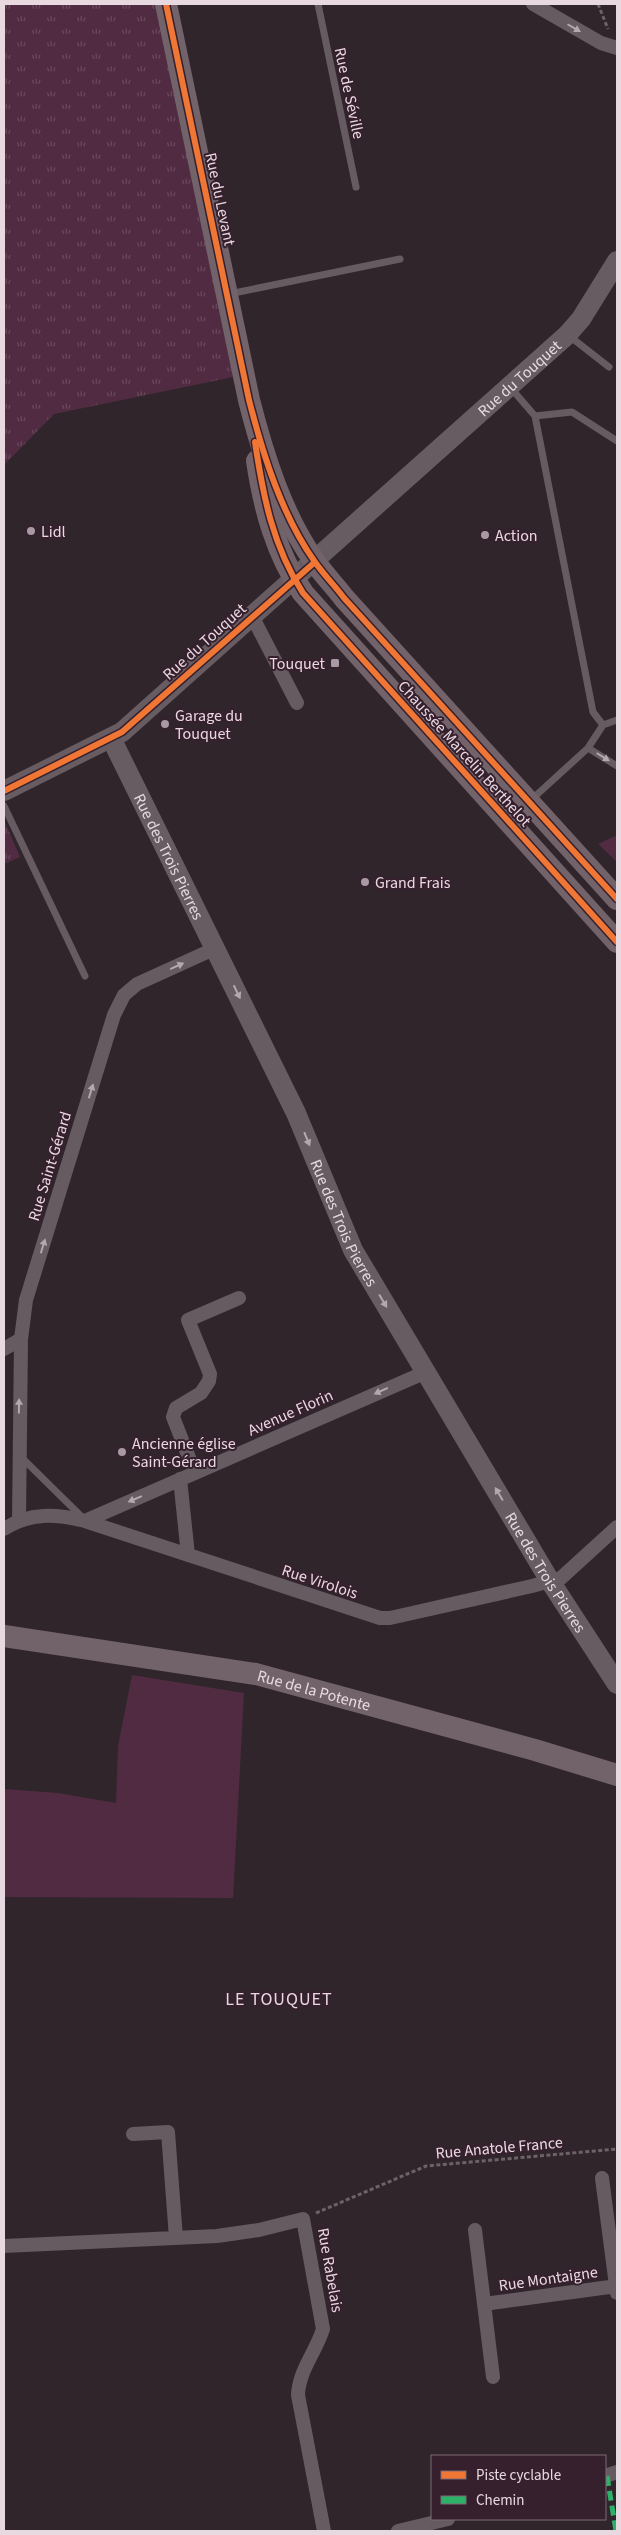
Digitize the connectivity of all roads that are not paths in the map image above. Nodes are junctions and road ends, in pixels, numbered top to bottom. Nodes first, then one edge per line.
1 (166, 4) edge
2 (318, 4) edge
3 (533, 4) edge
4 (613, 47) edge
5 (356, 187) dead end
6 (400, 259) dead end
7 (617, 261) edge
8 (226, 295) junction
9 (568, 335) junction
10 (609, 367) dead end
11 (510, 386) junction
12 (248, 400) junction
13 (535, 416) junction
14 (617, 441) edge
15 (315, 562) junction
16 (294, 580) junction
17 (252, 616) junction
18 (297, 703) dead end
19 (617, 720) edge
20 (603, 725) junction
21 (111, 738) junction
22 (588, 748) junction
23 (617, 766) edge
24 (4, 791) edge
25 (529, 802) junction
26 (4, 806) edge
27 (617, 900) edge
28 (617, 942) edge
29 (216, 948) junction
30 (85, 976) dead end
31 (239, 1298) dead end
32 (21, 1339) junction
33 (4, 1349) edge
34 (426, 1372) junction
35 (18, 1454) junction
36 (195, 1473) junction
37 (180, 1479) junction
38 (85, 1520) junction
39 (19, 1521) junction
40 (617, 1527) edge
41 (4, 1529) edge
42 (188, 1556) junction
43 (550, 1581) junction
44 (4, 1636) edge
45 (617, 1684) edge
46 (617, 1775) edge
47 (133, 2134) dead end
48 (602, 2178) dead end
49 (475, 2230) dead end
50 (176, 2238) junction
51 (4, 2246) edge
52 (617, 2289) edge
53 (484, 2304) junction
54 (493, 2377) dead end
55 (444, 2520) edge
56 (324, 2531) edge
57 (398, 2531) edge

1 - 8 main road, Rue du Levant
2 - 5 lane, Rue de Séville
3 -> 4 street
6 - 8 lane
7 - 9 street, Rue du Touquet
8 - 12 main road, Rue du Levant
9 - 10 lane
9 - 11 street, Rue du Touquet
11 - 13 lane
11 - 15 street, Rue du Touquet
12 - 15 main road, Rue du Levant
12 - 16 main road, Rue du Levant
13 - 14 lane
13 - 20 lane
15 - 16 street, Rue du Touquet
15 - 25 main road, Chaussée Marcelin Berthelot
16 - 17 street, Rue du Touquet
16 - 28 main road, Chaussée Marcelin Berthelot
17 - 18 street
17 - 21 street, Rue du Touquet
19 - 20 lane
20 - 22 lane
21 - 24 street, Rue du Touquet
21 - 29 street, Rue des Trois Pierres
22 -> 23 lane
22 - 25 lane
25 - 27 main road, Chaussée Marcelin Berthelot
26 - 30 lane
32 -> 29 street, Rue Saint-Gérard
29 -> 34 street, Rue des Trois Pierres
31 - 36 street
32 - 33 street
35 -> 32 street, Rue Saint-Gérard
34 -> 36 street, Avenue Florin
43 -> 34 street, Rue des Trois Pierres
35 - 38 lane
35 - 39 street, Rue Saint-Gérard
36 - 37 street, Avenue Florin
37 -> 38 street, Avenue Florin
37 - 42 street
38 - 39 street, Rue Virolois
38 - 42 street, Rue Virolois
39 - 41 street, Rue Virolois
40 - 43 street, Rue Virolois
42 - 43 street, Rue Virolois
43 - 45 street, Rue des Trois Pierres
44 - 46 main road, Rue de la Potente
47 - 50 street
48 - 52 street, Rue Montaigne
49 - 53 street, Rue Montaigne
50 - 51 street, Rue Rabelais
50 - 56 street, Rue Rabelais
52 - 53 street, Rue Montaigne
53 - 54 street, Rue Montaigne
55 - 57 street

